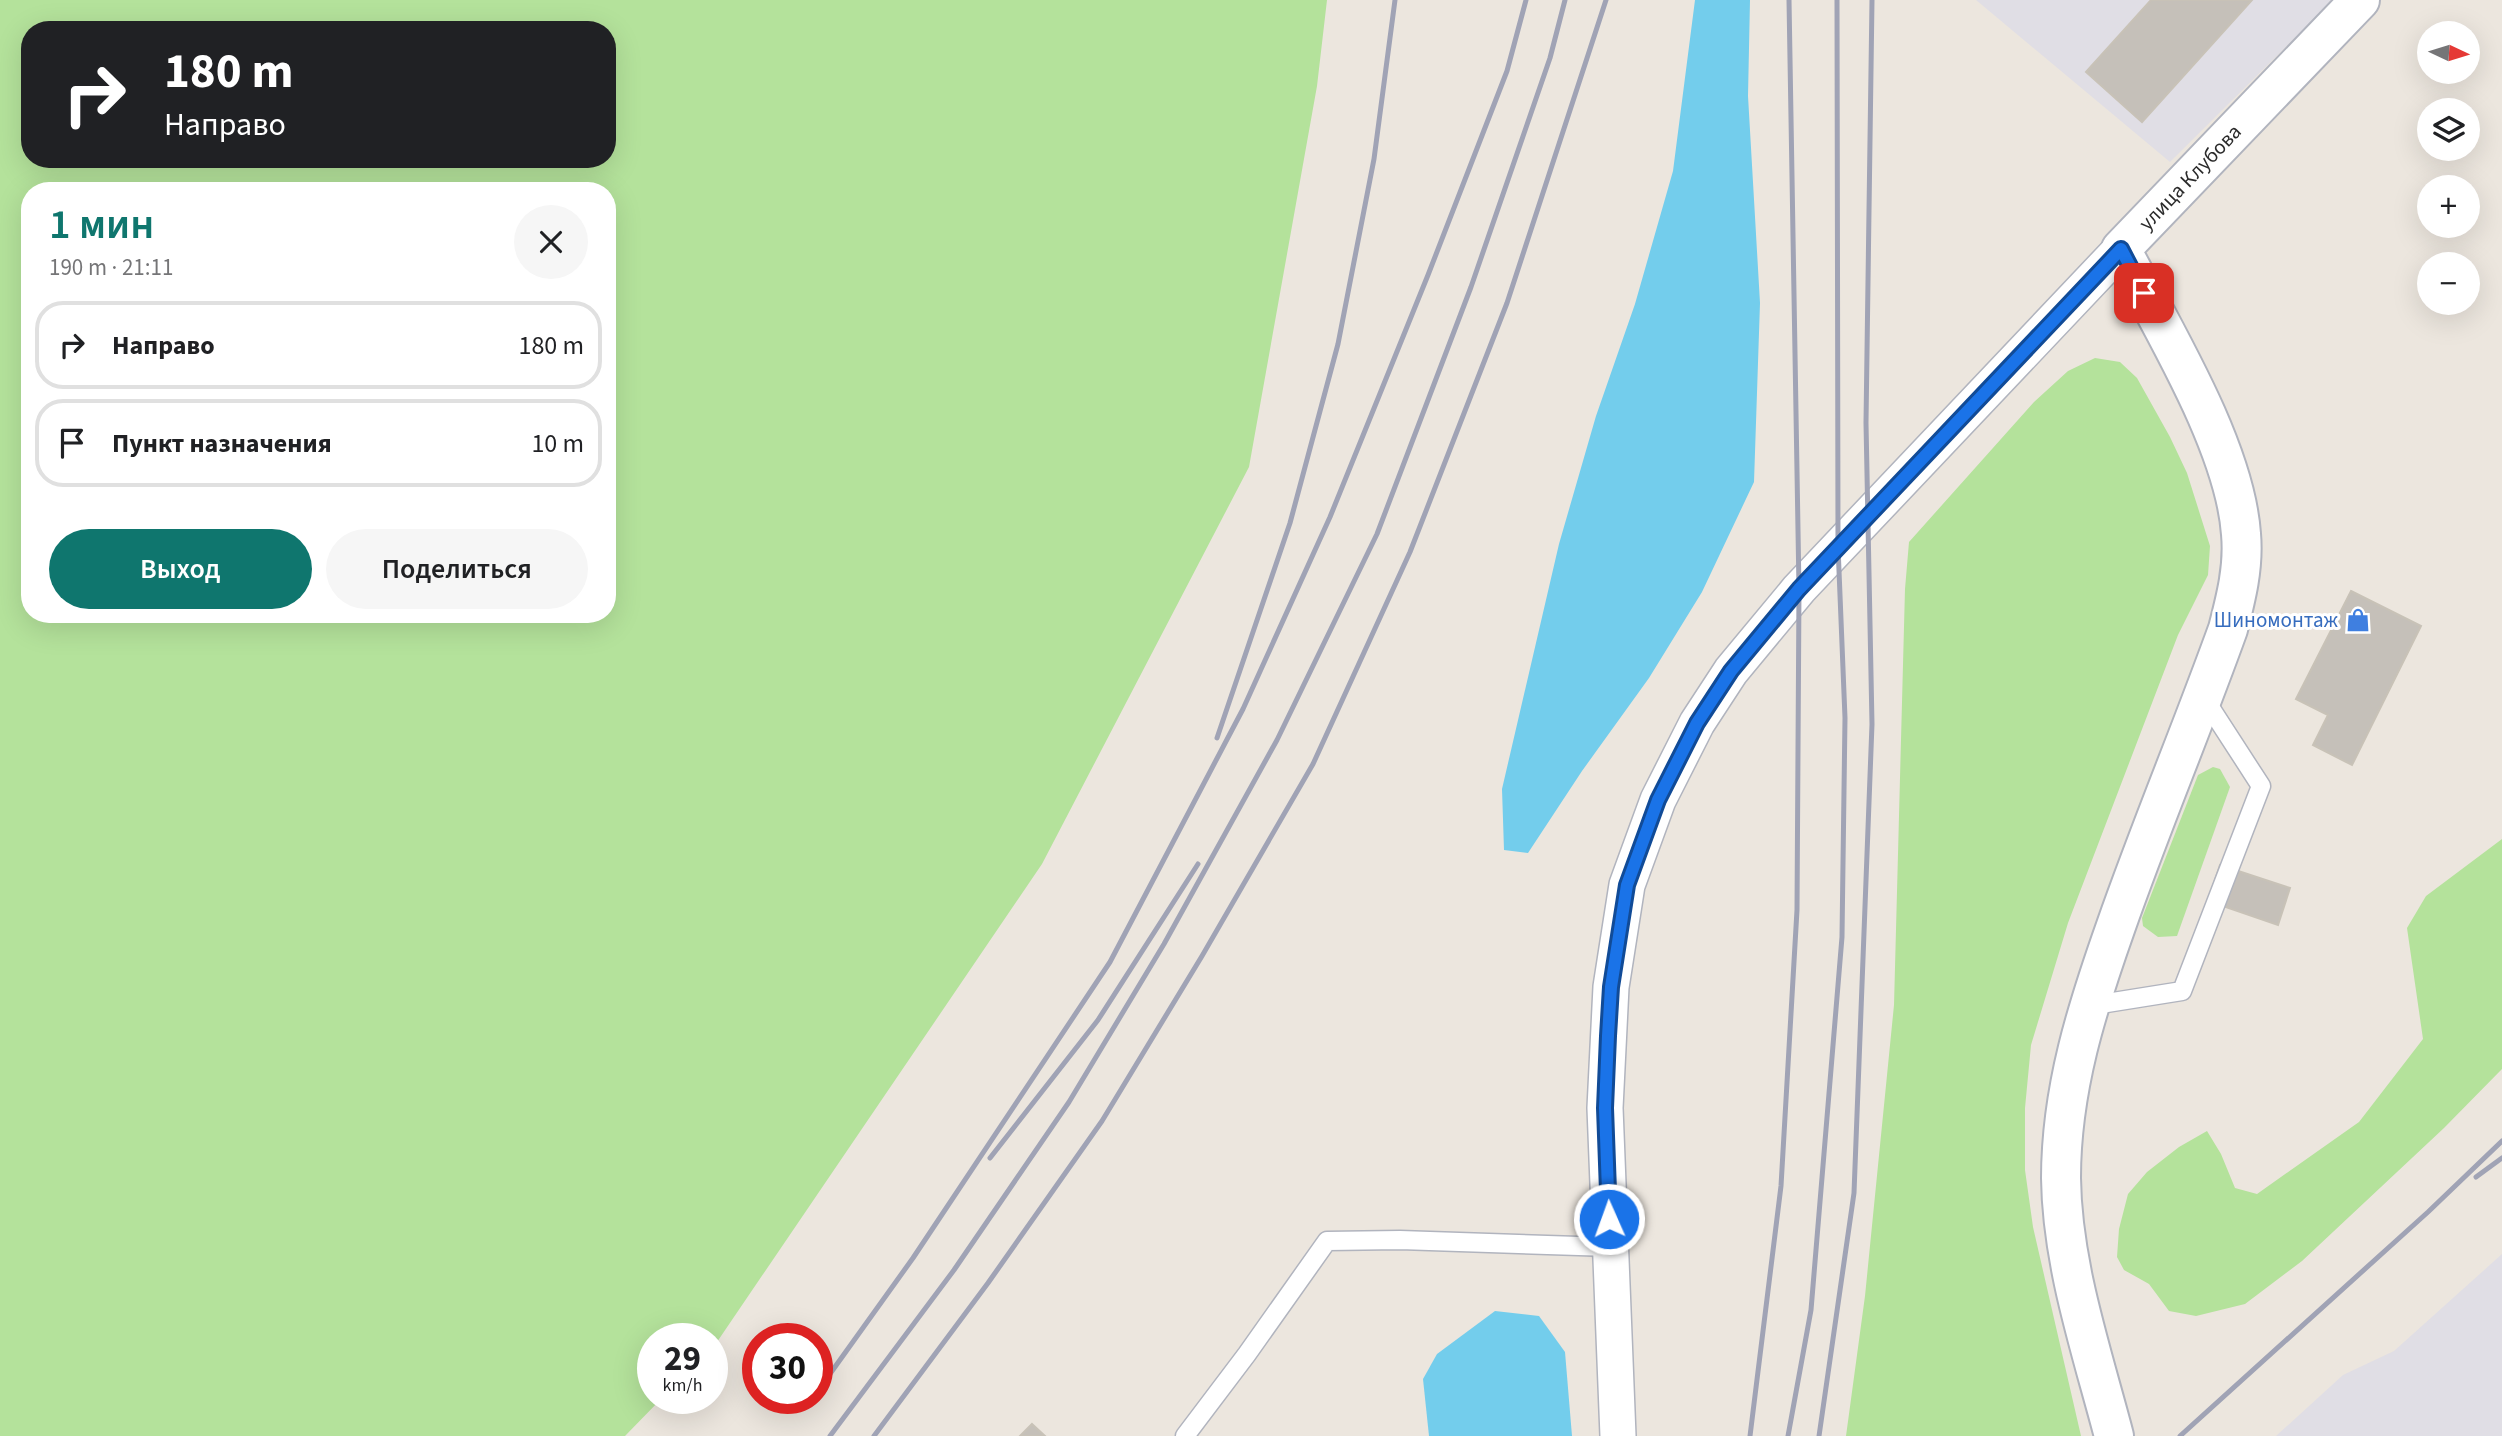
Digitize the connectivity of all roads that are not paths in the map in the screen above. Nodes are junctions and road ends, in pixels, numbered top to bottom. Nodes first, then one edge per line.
1 (2360, 0) edge
2 (2121, 249) junction
3 (2203, 697) junction
4 (2088, 1006) junction
5 (1610, 1247) junction
6 (1185, 1436) edge
7 (1618, 1436) edge
8 (2114, 1436) edge

1 - 2 main road, улица Клубова
2 - 3 main road
2 - 5 street, улица Клубова
3 - 4 main road
3 - 4 lane
4 - 8 main road
5 - 6 lane
5 - 7 street, улица Клубова

